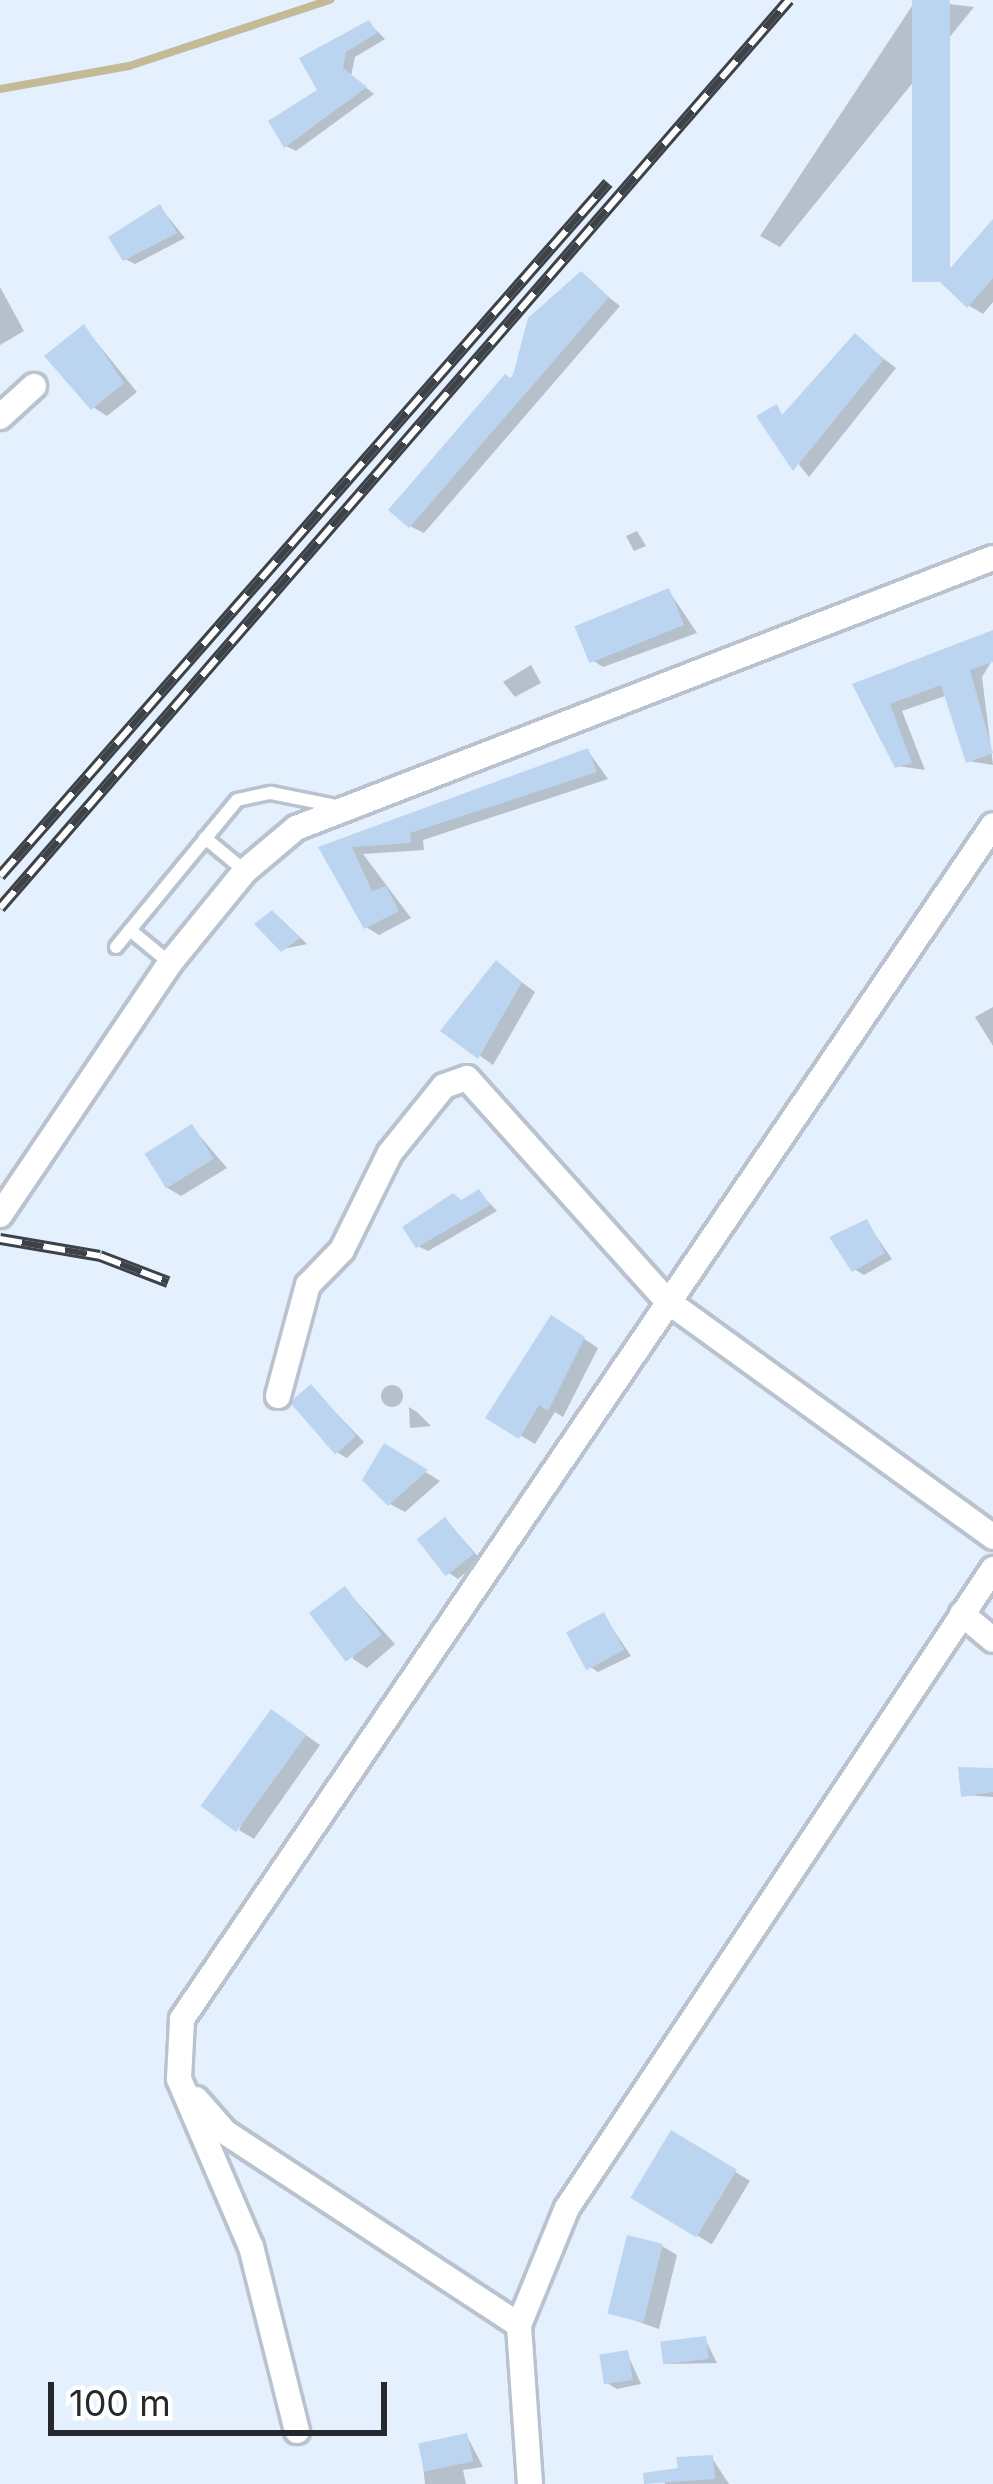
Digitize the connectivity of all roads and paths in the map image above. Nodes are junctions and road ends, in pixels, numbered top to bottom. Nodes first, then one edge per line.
1 (34, 386) dead end
2 (0, 417) edge
3 (993, 558) edge
4 (337, 807) junction
5 (993, 825) edge
6 (205, 838) junction
7 (244, 871) junction
8 (130, 930) junction
9 (116, 946) dead end
10 (170, 963) junction
11 (0, 1215) edge
12 (666, 1300) junction
13 (278, 1396) dead end
14 (993, 1537) edge
15 (993, 1569) edge
16 (962, 1614) junction
17 (993, 1640) edge
18 (178, 2079) junction
19 (519, 2325) junction
20 (297, 2431) dead end
21 (530, 2484) edge

1 - 2 street
3 - 4 street
4 - 6 lane
4 - 7 street
5 - 12 street
6 - 7 lane
6 - 8 lane
7 - 10 street
8 - 9 lane
8 - 10 lane
10 - 11 street
12 - 13 street
12 - 14 street
12 - 18 street
15 - 16 street
16 - 17 street
16 - 19 street
18 - 19 street
18 - 20 street
19 - 21 street

